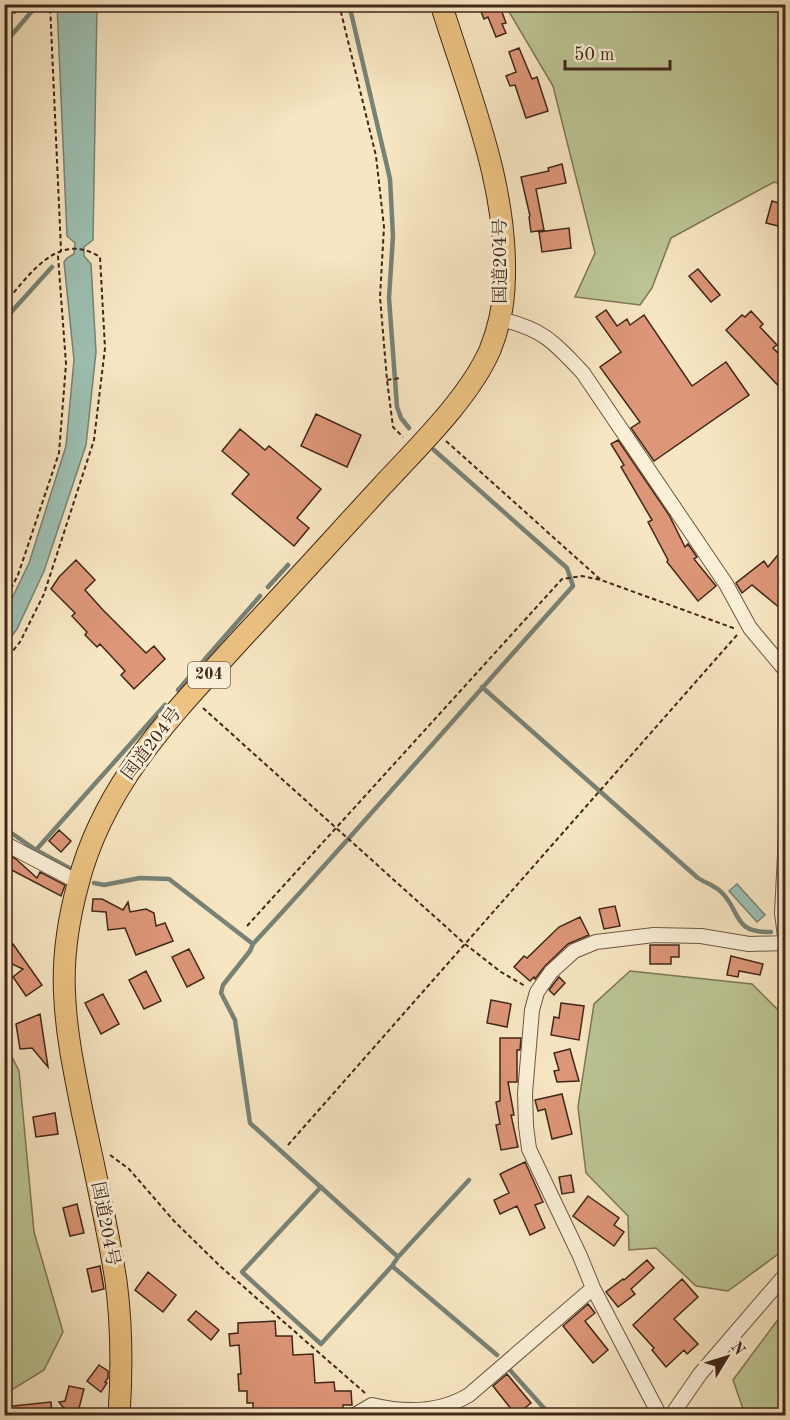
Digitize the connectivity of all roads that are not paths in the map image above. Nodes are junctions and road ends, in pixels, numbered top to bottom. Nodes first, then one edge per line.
1 (441, 4) edge
2 (500, 319) junction
3 (786, 671) edge
4 (786, 836) edge
5 (4, 843) edge
6 (78, 882) junction
7 (786, 943) edge
8 (786, 1274) edge
9 (593, 1288) junction
10 (118, 1416) edge
11 (353, 1416) edge
12 (660, 1416) edge
13 (671, 1416) edge

1 - 2 highway, 国道204号 / 204
2 - 3 street
2 - 6 highway, 国道204号 / 204
4 - 7 street
5 - 6 street
6 - 10 highway, 国道204号 / 204
7 - 9 street
8 - 13 street
9 - 11 street
9 - 12 street

